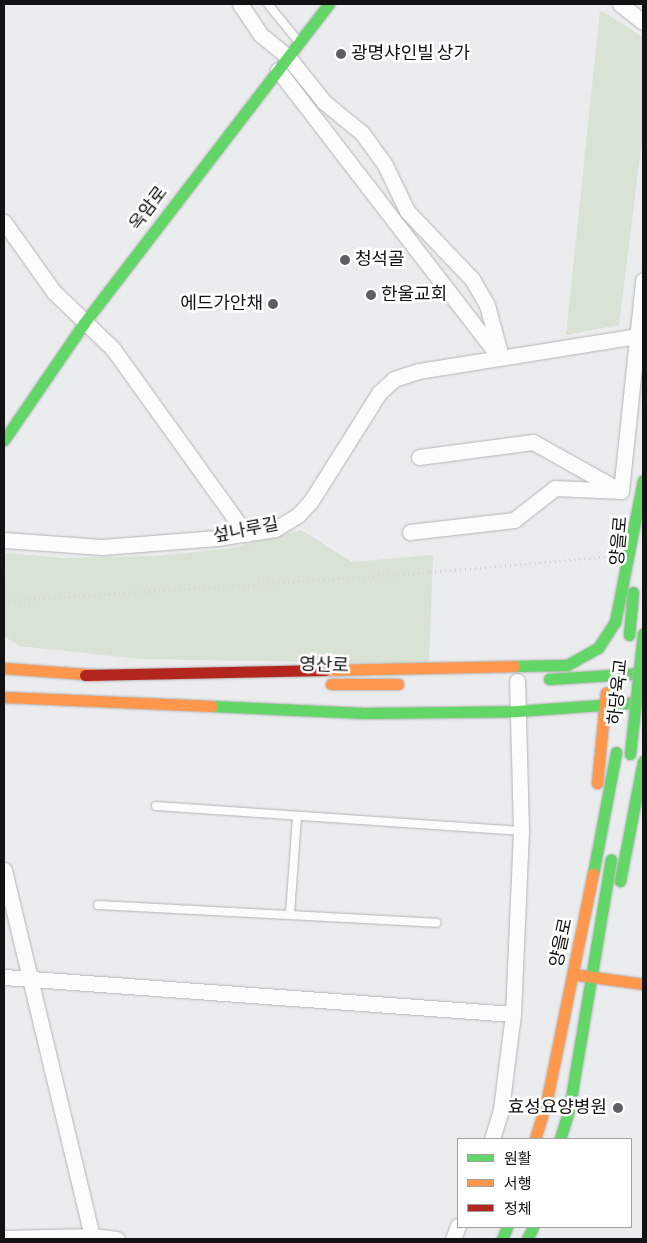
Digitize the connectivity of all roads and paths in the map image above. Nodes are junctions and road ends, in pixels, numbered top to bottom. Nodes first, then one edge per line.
1 (240, 4) edge
2 (268, 4) edge
3 (328, 4) edge
4 (620, 4) edge
5 (643, 22) edge
6 (299, 42) junction
7 (288, 57) junction
8 (278, 70) junction
9 (4, 222) edge
10 (643, 280) edge
11 (84, 323) junction
12 (640, 336) edge
13 (500, 357) junction
14 (4, 440) edge
15 (419, 457) dead end
16 (643, 480) edge
17 (620, 491) junction
18 (643, 496) edge
19 (410, 532) dead end
20 (246, 534) junction
21 (4, 540) edge
22 (629, 554) junction
23 (4, 601) edge
24 (643, 624) edge
25 (643, 634) edge
26 (629, 640) dead end
27 (626, 664) dead end
28 (4, 668) edge
29 (643, 673) edge
30 (85, 675) junction
31 (608, 675) junction
32 (522, 681) joint
33 (303, 683) dead end
34 (322, 684) dead end
35 (410, 684) dead end
36 (4, 697) edge
37 (643, 702) edge
38 (605, 705) junction
39 (517, 711) junction
40 (620, 713) dead end
41 (616, 747) dead end
42 (629, 758) dead end
43 (643, 761) edge
44 (156, 806) dead end
45 (297, 816) junction
46 (521, 832) junction
47 (614, 846) dead end
48 (4, 870) edge
49 (98, 905) dead end
50 (290, 914) junction
51 (437, 924) dead end
52 (574, 974) junction
53 (4, 977) edge
54 (593, 978) junction
55 (32, 979) junction
56 (643, 984) edge
57 (513, 1014) junction
58 (492, 1138) edge
59 (535, 1138) edge
60 (560, 1138) edge
61 (92, 1236) junction
62 (4, 1238) edge
63 (117, 1239) edge

1 - 7 street
2 - 6 lane
3 - 6 street, 옥암로
4 - 5 street
6 - 7 street, 옥암로
7 - 8 street, 옥암로
7 - 13 street
8 - 11 street, 옥암로
8 - 13 street
9 - 11 street
10 - 12 street
11 - 14 street, 옥암로
11 - 20 street
12 - 13 street, 섶나루길
12 - 17 street
13 - 20 street, 섶나루길
15 - 17 street
16 - 18 street, 양을로
16 - 22 street
16 - 26 street, 양을로
17 - 19 street
20 - 21 street, 섶나루길
22 - 23 path
22 - 30 street
24 - 25 street
25 - 42 street, 하당육교, bridge
27 - 40 street, 하당육교
28 - 30 street, 영산로
29 - 31 street
30 - 33 street, 영산로
31 - 32 street
31 - 38 street
32 - 39 street
34 - 35 street, 영산로
36 - 39 street
37 - 38 street
38 - 39 street
38 - 52 street
39 - 46 street
41 - 52 street, 양을로
43 - 54 street
44 - 45 lane
45 - 46 lane
45 - 50 lane
46 - 57 street
47 - 54 street, 양을로
48 - 55 street
49 - 50 lane
50 - 51 lane
52 - 54 street
52 - 59 street, 양을로
53 - 55 street
54 - 56 street
54 - 60 street, 양을로
55 - 57 street
55 - 61 street
57 - 58 street
61 - 62 street
61 - 63 street

